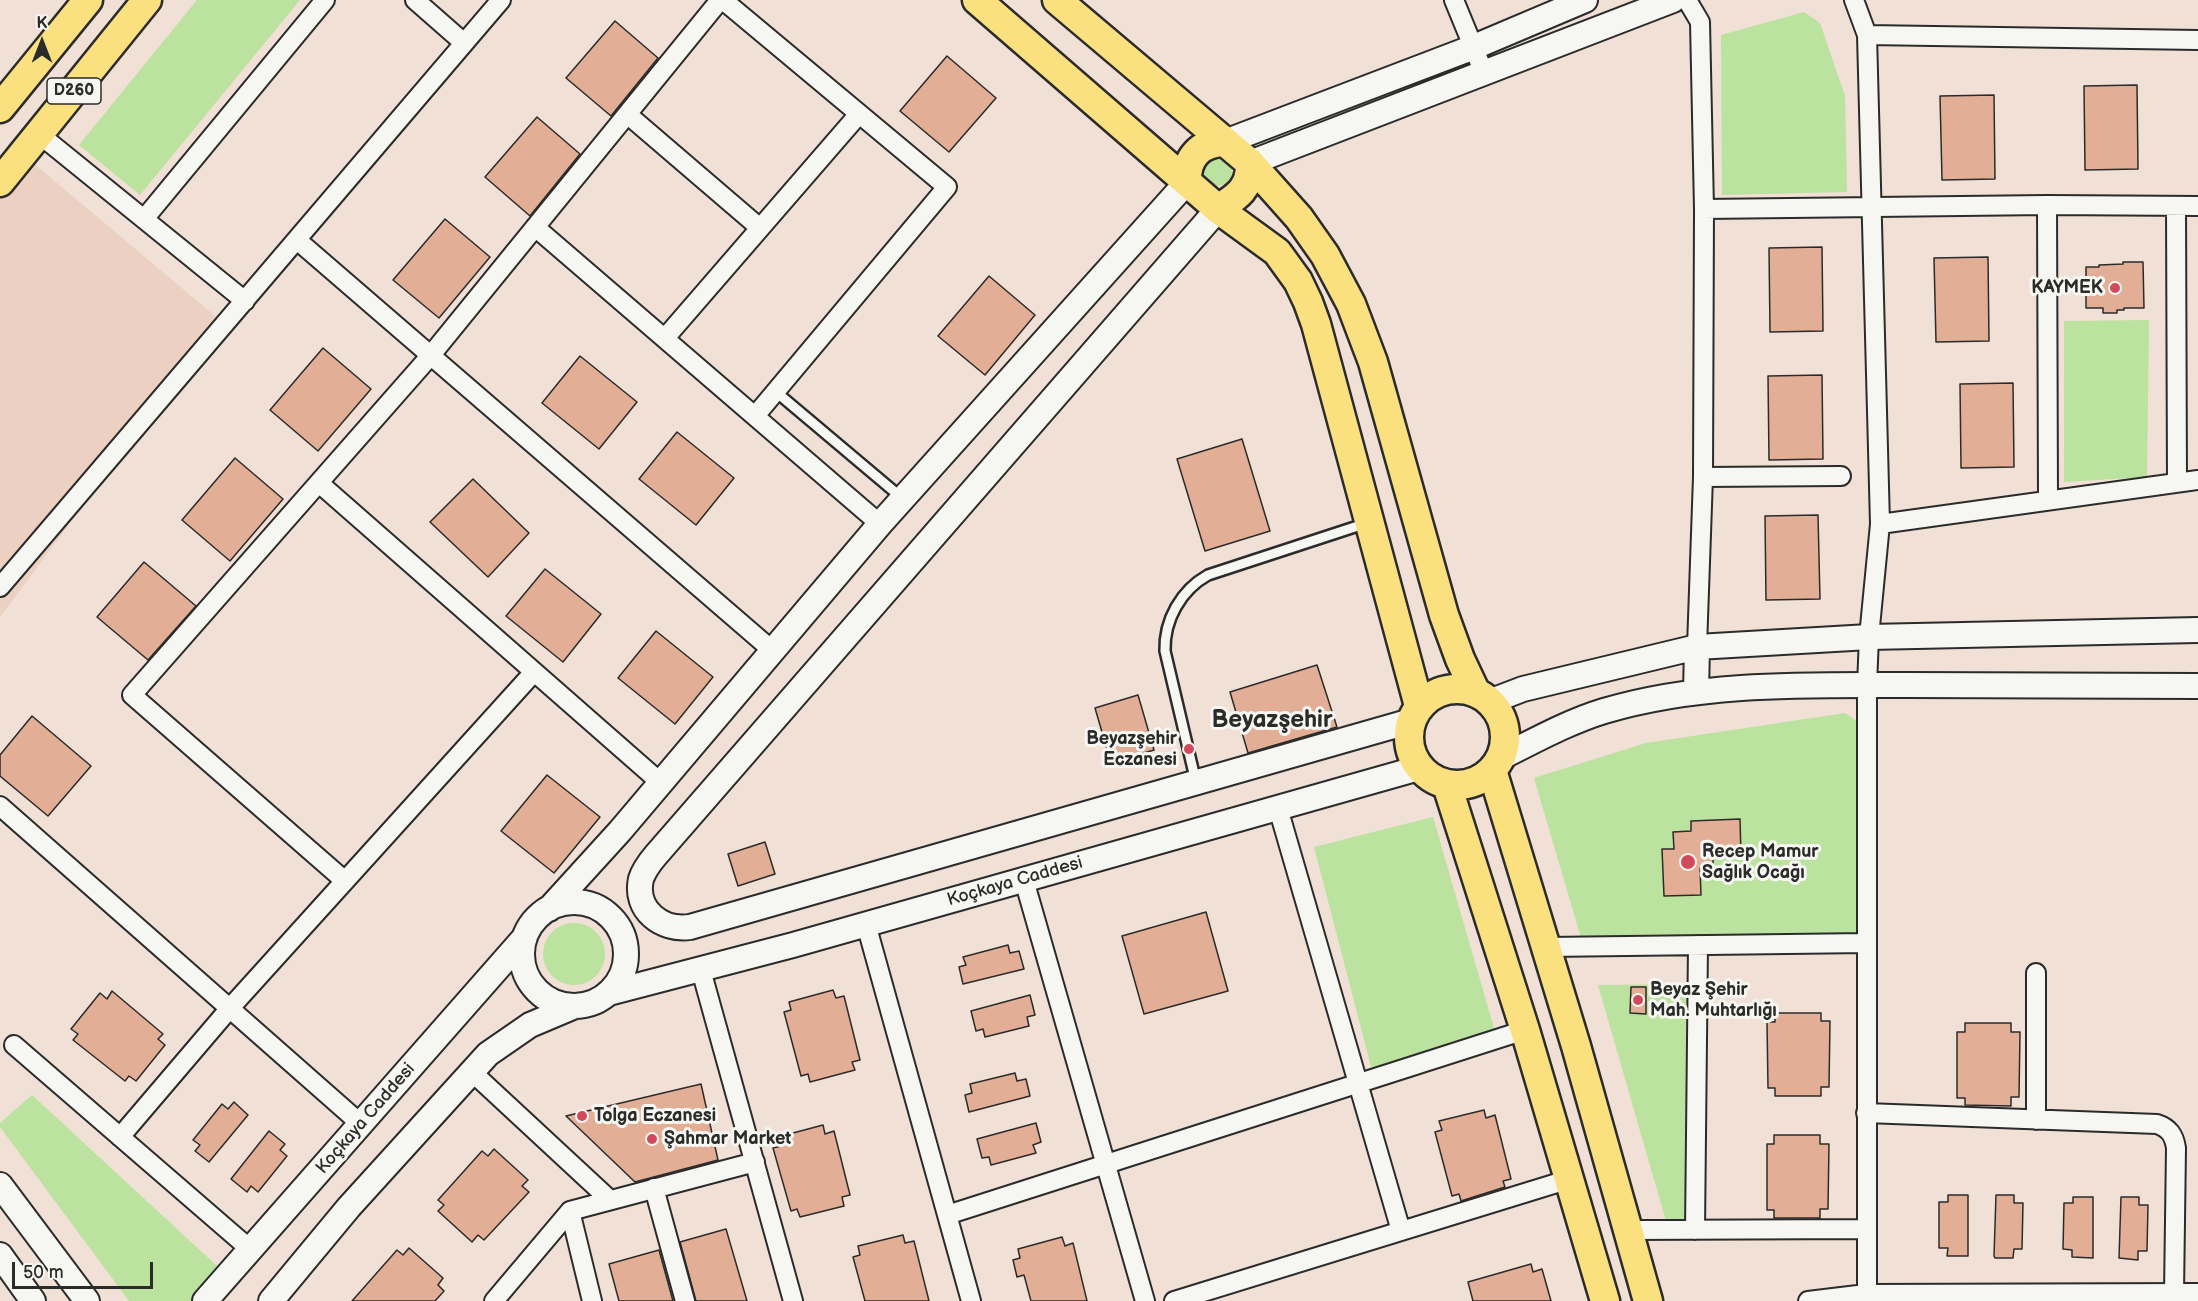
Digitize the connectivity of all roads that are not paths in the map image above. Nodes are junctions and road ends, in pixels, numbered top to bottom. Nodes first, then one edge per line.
1 (88, 0) edge
2 (147, 0) edge
3 (325, 0) edge
4 (415, 0) edge
5 (501, 0) edge
6 (722, 0) edge
7 (977, 0) edge
8 (1057, 0) edge
9 (1454, 0) edge
10 (1585, 0) edge
11 (1673, 0) edge
12 (1687, 0) edge
13 (1854, 0) edge
14 (1867, 35) junction
15 (2198, 40) edge
16 (465, 43) junction
17 (1474, 47) junction
18 (1484, 73) junction
19 (0, 108) edge
20 (627, 114) junction
21 (859, 114) junction
22 (39, 134) junction
23 (1225, 142) junction
24 (1250, 163) junction
25 (0, 182) edge
26 (1187, 182) junction
27 (2047, 205) junction
28 (2176, 206) junction
29 (2198, 206) edge
30 (1873, 207) junction
31 (1218, 209) junction
32 (1704, 209) junction
33 (144, 219) junction
34 (535, 226) junction
35 (760, 228) junction
36 (297, 240) junction
37 (245, 301) junction
38 (664, 338) junction
39 (431, 355) junction
40 (775, 391) junction
41 (755, 416) junction
42 (1841, 476) dead end
43 (1703, 477) junction
44 (2198, 480) edge
45 (2177, 482) junction
46 (319, 483) junction
47 (903, 499) junction
48 (2048, 500) junction
49 (1369, 522) junction
50 (880, 524) junction
51 (1880, 524) junction
52 (0, 587) edge
53 (2198, 630) edge
54 (1869, 637) junction
55 (1697, 647) junction
56 (773, 651) junction
57 (534, 672) junction
58 (1867, 685) junction
59 (2198, 686) edge
60 (1696, 692) junction
61 (1483, 697) junction
62 (1415, 714) junction
63 (1496, 764) junction
64 (1419, 768) junction
65 (1196, 782) junction
66 (661, 783) junction
67 (1447, 784) junction
68 (0, 806) edge
69 (1278, 808) junction
70 (1024, 880) junction
71 (345, 881) junction
72 (549, 909) junction
73 (652, 917) junction
74 (866, 924) junction
75 (619, 928) junction
76 (525, 937) junction
77 (1867, 942) junction
78 (1698, 945) junction
79 (1547, 947) junction
80 (701, 970) junction
81 (2036, 973) dead end
82 (609, 993) junction
83 (575, 1006) junction
84 (230, 1008) junction
85 (1525, 1030) junction
86 (14, 1045) dead end
87 (472, 1072) junction
88 (1358, 1083) junction
89 (1866, 1113) junction
90 (2036, 1120) junction
91 (362, 1125) junction
92 (120, 1137) junction
93 (755, 1162) junction
94 (1106, 1164) junction
95 (1570, 1179) junction
96 (0, 1185) edge
97 (654, 1188) junction
98 (610, 1200) junction
99 (570, 1211) junction
100 (946, 1215) junction
101 (1866, 1229) junction
102 (1628, 1230) junction
103 (1695, 1230) junction
104 (1401, 1231) junction
105 (251, 1250) junction
106 (0, 1255) edge
107 (2174, 1293) junction
108 (2198, 1293) edge
109 (1867, 1297) edge
110 (2077, 1297) edge
111 (33, 1301) edge
112 (87, 1301) edge
113 (205, 1301) edge
114 (272, 1301) edge
115 (494, 1301) edge
116 (592, 1301) edge
117 (685, 1301) edge
118 (793, 1301) edge
119 (971, 1301) edge
120 (1145, 1301) edge
121 (1174, 1301) edge
122 (1605, 1301) edge
123 (1647, 1301) edge
124 (1808, 1301) edge

1 - 19 highway, D260
2 - 22 highway, D260
3 - 33 street
4 - 16 street
5 - 16 street
6 - 20 street
6 - 21 street
7 - 26 highway
8 - 23 highway
9 - 17 street
10 - 17 main road
11 - 18 main road
12 - 32 street
13 - 14 street
14 - 15 street
14 - 30 street
16 - 36 street
17 - 18 street
17 - 23 main road
18 - 24 main road
20 - 34 street
20 - 35 street
21 - 35 street
21 - 40 street
22 - 25 highway, D260
22 - 33 street
23 - 24 highway
23 - 26 highway
24 - 31 highway
24 - 61 highway
26 - 31 highway
26 - 47 main road
27 - 28 street
27 - 30 street
27 - 48 street
28 - 29 street
28 - 45 street
30 - 32 street
30 - 51 street
31 - 49 highway
31 - 73 main road
32 - 43 street
33 - 37 street
34 - 38 street
34 - 39 street
35 - 38 street
36 - 37 street
36 - 39 street
37 - 52 street
38 - 41 street
39 - 46 street
39 - 56 street
40 - 41 street
40 - 47 lane
41 - 50 street
42 - 43 street
43 - 55 street
44 - 45 street
45 - 48 street
46 - 57 street
46 - 71 street
47 - 50 main road
48 - 51 street
49 - 62 highway
49 - 65 lane
50 - 56 main road
51 - 54 street
53 - 54 main road
54 - 55 main road
54 - 58 street
55 - 60 main road
55 - 61 main road
56 - 66 main road
57 - 66 street
57 - 71 street
58 - 59 main road
58 - 60 main road
58 - 77 street
60 - 63 main road
61 - 62 highway
61 - 63 highway
62 - 64 highway
62 - 65 main road
63 - 67 highway
63 - 79 highway
64 - 67 highway
64 - 69 main road, Koçkaya Caddesi
65 - 73 main road
66 - 72 main road
67 - 85 highway
68 - 84 street
69 - 70 main road, Koçkaya Caddesi
69 - 88 street
70 - 74 main road, Koçkaya Caddesi
70 - 94 street
71 - 84 street
72 - 75 main road
72 - 76 main road
73 - 75 main road
74 - 80 main road, Koçkaya Caddesi
74 - 100 street
75 - 82 main road
76 - 83 main road
76 - 91 main road, Koçkaya Caddesi
77 - 78 street
77 - 89 street
78 - 79 street
78 - 103 street
79 - 102 highway
80 - 82 main road, Koçkaya Caddesi
80 - 93 street
81 - 90 street
82 - 83 main road
83 - 87 main road
84 - 91 street
84 - 92 street
85 - 88 street
85 - 95 highway
86 - 92 street
87 - 98 street
87 - 114 main road
88 - 94 street
88 - 104 street
89 - 90 street
89 - 101 street
90 - 107 street
91 - 105 main road, Koçkaya Caddesi
92 - 105 street
93 - 97 street
93 - 118 street
94 - 100 street
94 - 120 street
95 - 104 street
95 - 122 highway
96 - 112 main road
97 - 98 street
97 - 117 street
98 - 99 street
99 - 115 street
99 - 116 street
100 - 119 street
101 - 103 street
101 - 109 street
102 - 103 street
102 - 123 highway
104 - 121 street
105 - 113 main road, Koçkaya Caddesi
106 - 111 main road
107 - 108 street
107 - 110 street
109 - 110 street
109 - 124 street

